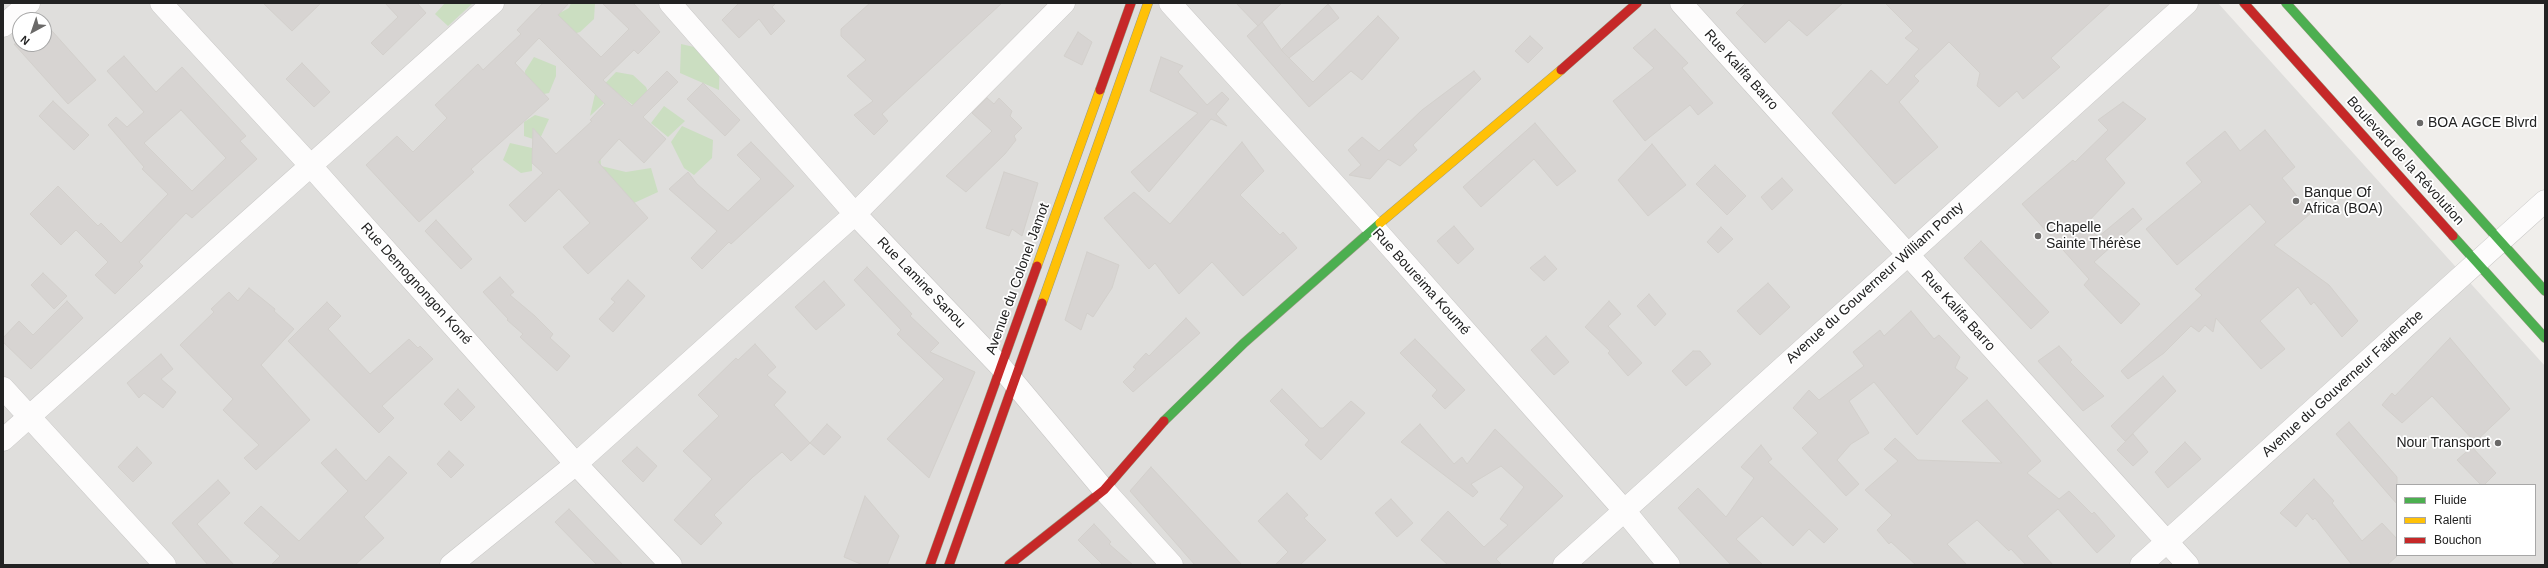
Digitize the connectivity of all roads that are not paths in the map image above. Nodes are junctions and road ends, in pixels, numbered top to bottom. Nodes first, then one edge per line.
1 (29, 3) edge
2 (161, 3) edge
3 (493, 3) edge
4 (670, 3) edge
5 (1064, 3) edge
6 (1131, 3) edge
7 (1148, 3) edge
8 (1170, 3) edge
9 (1637, 3) edge
10 (1681, 3) edge
11 (2187, 3) edge
12 (2244, 3) edge
13 (2286, 3) edge
14 (3, 26) edge
15 (310, 165) junction
16 (2545, 202) edge
17 (855, 214) junction
18 (1374, 228) junction
19 (2501, 242) junction
20 (1907, 255) junction
21 (2477, 264) junction
22 (2545, 291) edge
23 (2545, 338) edge
24 (1008, 374) junction
25 (3, 388) edge
26 (29, 417) junction
27 (3, 440) edge
28 (576, 464) junction
29 (1104, 490) junction
30 (1623, 509) junction
31 (2167, 541) junction
32 (165, 565) edge
33 (451, 565) edge
34 (670, 565) edge
35 (930, 565) edge
36 (949, 565) edge
37 (1009, 565) edge
38 (1172, 565) edge
39 (1564, 565) edge
40 (1669, 565) edge
41 (2141, 565) edge
42 (2188, 565) edge

1 - 14 street
2 - 15 street, Rue Demognongon Koné
3 - 15 street
4 - 17 street, Rue Lamine Sanou
5 - 17 street
6 - 24 main road, Avenue du Colonel Jamot
7 - 24 main road, Avenue du Colonel Jamot
8 - 18 street, Rue Boureima Koumé
9 - 18 main road
10 - 20 street, Rue Kalifa Barro
11 - 20 street, Avenue du Gouverneur William Ponty
12 - 21 main road, Boulevard de la Révolution
13 - 19 main road, Boulevard de la Révolution
15 - 26 street
15 - 28 street, Rue Demognongon Koné
16 - 19 street, Avenue du Gouverneur Faidherbe
17 - 24 street, Rue Lamine Sanou
17 - 28 street
18 - 29 main road
18 - 30 street, Rue Boureima Koumé
19 - 21 street, Avenue du Gouverneur Faidherbe
19 - 22 main road, Boulevard de la Révolution
20 - 30 street, Avenue du Gouverneur William Ponty
20 - 31 street, Rue Kalifa Barro
21 - 23 main road, Boulevard de la Révolution
21 - 31 street, Avenue du Gouverneur Faidherbe
24 - 29 street, Rue Lamine Sanou
24 - 35 main road, Avenue du Colonel Jamot
24 - 36 main road, Avenue du Colonel Jamot
25 - 26 street
26 - 27 street
26 - 32 street
28 - 33 street
28 - 34 street, Rue Demognongon Koné
29 - 37 main road
29 - 38 street, Rue Lamine Sanou
30 - 39 street, Avenue du Gouverneur William Ponty
30 - 40 street, Rue Boureima Koumé
31 - 41 street, Avenue du Gouverneur Faidherbe
31 - 42 street, Rue Kalifa Barro

